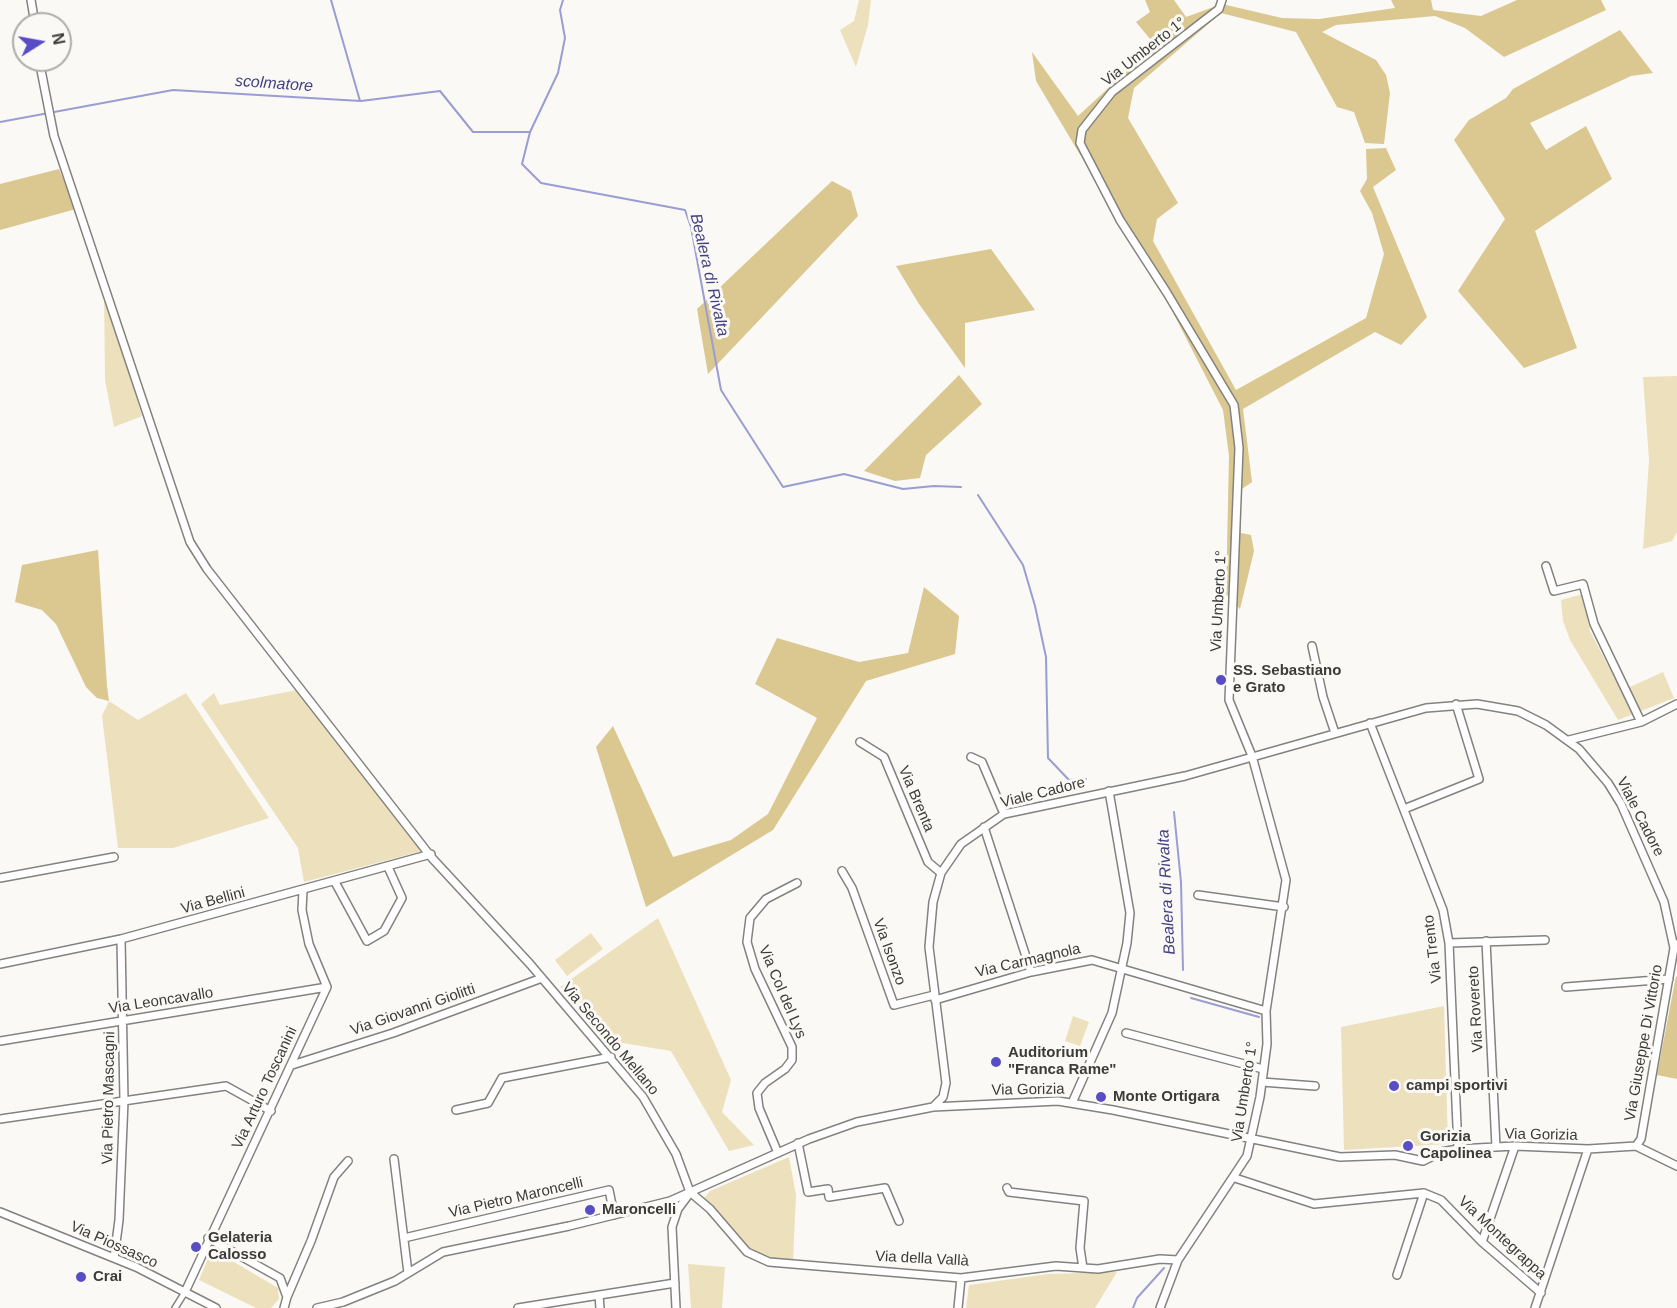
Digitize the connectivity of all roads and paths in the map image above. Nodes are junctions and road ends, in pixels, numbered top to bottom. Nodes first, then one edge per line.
1 (1222, 0) edge
2 (41, 72) edge
3 (1546, 566) dead end
4 (1312, 646) dead end
5 (1456, 704) junction
6 (1677, 704) edge
7 (1641, 722) junction
8 (1370, 723) junction
9 (1335, 733) junction
10 (1569, 740) junction
11 (860, 742) dead end
12 (1252, 756) junction
13 (971, 757) dead end
14 (1109, 791) junction
15 (1404, 809) junction
16 (1004, 814) junction
17 (984, 827) junction
18 (431, 854) junction
19 (114, 857) dead end
20 (388, 867) junction
21 (842, 871) dead end
22 (941, 873) junction
23 (0, 878) edge
24 (335, 882) junction
25 (797, 883) dead end
26 (303, 891) junction
27 (1198, 896) dead end
28 (1284, 907) junction
29 (121, 939) junction
30 (1545, 940) dead end
31 (1486, 941) junction
32 (1449, 943) junction
33 (1676, 946) edge
34 (0, 964) edge
35 (1122, 967) junction
36 (1031, 972) junction
37 (542, 978) junction
38 (1669, 979) junction
39 (327, 987) junction
40 (1566, 987) dead end
41 (934, 997) junction
42 (1266, 1011) junction
43 (124, 1021) junction
44 (1126, 1033) dead end
45 (0, 1041) edge
46 (610, 1057) junction
47 (292, 1065) junction
48 (1263, 1069) junction
49 (1262, 1082) junction
50 (1316, 1086) dead end
51 (124, 1101) junction
52 (1072, 1103) junction
53 (933, 1107) junction
54 (456, 1110) dead end
55 (271, 1111) junction
56 (0, 1119) edge
57 (1252, 1138) junction
58 (798, 1143) junction
59 (1515, 1146) junction
60 (1636, 1146) junction
61 (1496, 1147) junction
62 (1458, 1149) junction
63 (1588, 1149) junction
64 (778, 1152) junction
65 (394, 1159) dead end
66 (348, 1161) dead end
67 (1677, 1166) edge
68 (1235, 1178) junction
69 (1007, 1188) dead end
70 (690, 1192) junction
71 (1424, 1193) junction
72 (0, 1212) edge
73 (614, 1215) junction
74 (899, 1221) dead end
75 (208, 1238) junction
76 (404, 1238) junction
77 (1482, 1242) junction
78 (114, 1258) junction
79 (1179, 1260) junction
80 (1083, 1268) junction
81 (408, 1273) junction
82 (1397, 1275) dead end
83 (961, 1278) junction
84 (675, 1283) junction
85 (185, 1292) junction
86 (1541, 1293) junction
87 (599, 1295) junction
88 (287, 1297) junction
89 (175, 1308) edge
90 (216, 1308) edge
91 (284, 1308) edge
92 (317, 1308) edge
93 (518, 1308) edge
94 (600, 1308) edge
95 (676, 1308) edge
96 (958, 1308) edge
97 (1160, 1308) edge
98 (1535, 1308) edge

1 - 12 street, Via Umberto 1°
2 - 18 street, Via Secondo Mellano
3 - 7 street
4 - 9 street
5 - 8 street, Viale Cadore
5 - 10 street, Viale Cadore
5 - 15 street
6 - 7 street
7 - 10 street
8 - 9 street, Viale Cadore
8 - 15 street, Via Trento
9 - 12 street, Viale Cadore
10 - 33 street, Viale Cadore
11 - 22 street, Via Brenta
12 - 14 street, Viale Cadore
12 - 28 street, Via Umberto 1°
13 - 16 street
14 - 16 street, Viale Cadore
14 - 35 street
15 - 32 street, Via Trento
16 - 17 street, Viale Cadore
17 - 22 street, Viale Cadore
17 - 36 street
18 - 20 street, Via Bellini
18 - 37 street, Via Secondo Mellano
19 - 23 street
20 - 24 street, Via Bellini
20 - 24 street
21 - 41 street, Via Isonzo
22 - 41 street, Viale Cadore
24 - 26 street, Via Bellini
25 - 64 street, Via Col del Lys
26 - 29 street, Via Bellini
26 - 39 street
27 - 28 street
28 - 42 street, Via Umberto 1°
29 - 34 street, Via Bellini
29 - 43 street, Via Pietro Mascagni
30 - 31 street
31 - 32 street
31 - 61 street, Via Rovereto
32 - 62 street, Via Trento
33 - 38 street, Via Giuseppe Di Vittorio
35 - 36 street, Via Carmagnola
35 - 42 street, Via Carmagnola
35 - 52 street
36 - 41 street, Via Carmagnola
37 - 46 street, Via Secondo Mellano
37 - 47 street, Via Giovanni Giolitti
38 - 40 street
38 - 60 street, Via Giuseppe Di Vittorio
39 - 43 street, Via Leoncavallo
39 - 47 street, Via Arturo Toscanini
41 - 53 street, Viale Cadore
42 - 48 street, Via Umberto 1°
43 - 45 street, Via Leoncavallo
43 - 51 street, Via Pietro Mascagni
44 - 48 street
46 - 54 street
46 - 70 street, Via Secondo Mellano
47 - 55 street, Via Arturo Toscanini
48 - 49 street, Via Umberto 1°
49 - 50 street
49 - 57 street, Via Umberto 1°
51 - 55 street
51 - 56 street
51 - 78 street, Via Pietro Mascagni
52 - 53 street, Via Gorizia
52 - 57 street, Via Gorizia
53 - 58 street, Via Gorizia
55 - 75 street, Via Arturo Toscanini
57 - 62 street, Via Gorizia
57 - 68 street, Via Umberto 1°
58 - 64 street, Via Gorizia
58 - 74 street
59 - 61 street, Via Gorizia
59 - 63 street, Via Gorizia
59 - 77 street
60 - 63 street
60 - 67 street
61 - 62 street, Via Gorizia
63 - 86 street
64 - 70 street, Via Gorizia
65 - 76 street
66 - 88 street
68 - 71 street
68 - 79 street, Via Umberto 1°
69 - 80 street
70 - 73 street
70 - 83 street, Via della Vallà
70 - 84 street
71 - 77 street, Via Montegrappa
71 - 82 street
72 - 78 street, Via Piossasco
73 - 76 street, Via Pietro Maroncelli
73 - 81 street
75 - 85 street, Via Arturo Toscanini
75 - 88 street
76 - 81 street
77 - 86 street, Via Montegrappa
78 - 85 street, Via Piossasco
79 - 80 street, Via della Vallà
79 - 97 street, Via Umberto 1°
80 - 83 street, Via della Vallà
81 - 92 street
83 - 96 street
84 - 87 street
84 - 95 street
85 - 89 street
85 - 90 street, Via Piossasco
86 - 98 street
87 - 93 street
87 - 94 street
88 - 91 street

